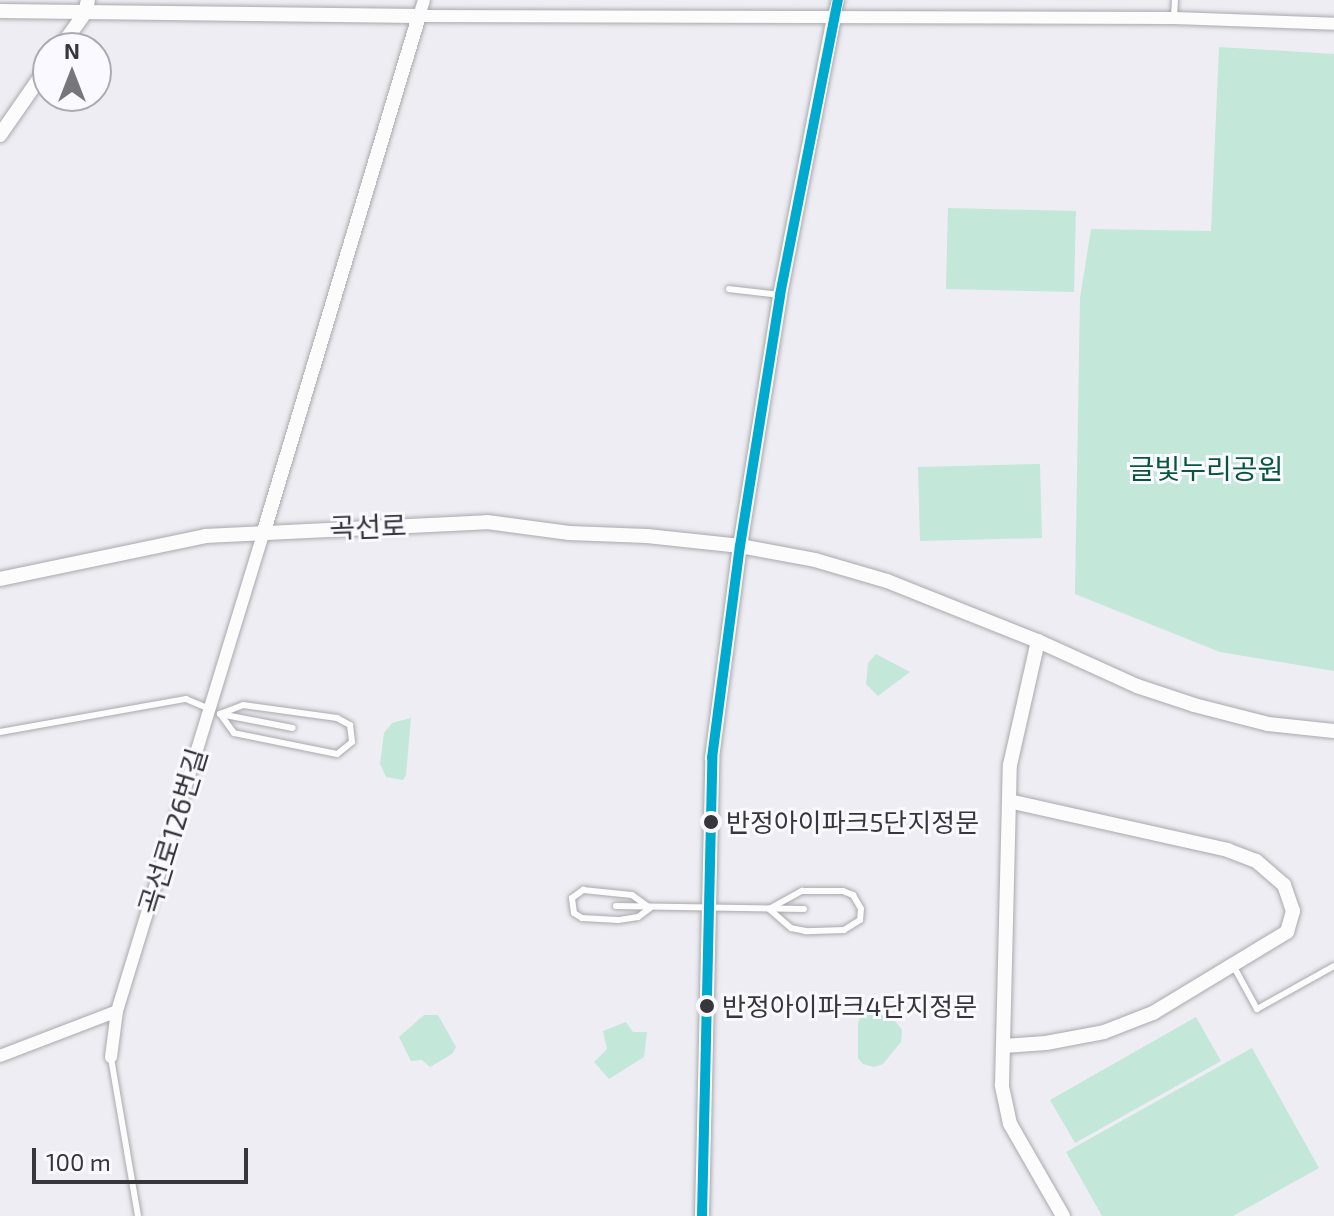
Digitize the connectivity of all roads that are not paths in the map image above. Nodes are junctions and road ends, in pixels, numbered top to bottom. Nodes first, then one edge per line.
1 (424, 0) edge
2 (838, 0) edge
3 (1175, 0) edge
4 (86, 6) edge
5 (0, 11) edge
6 (419, 16) junction
7 (834, 16) junction
8 (1174, 18) junction
9 (1334, 24) edge
10 (70, 32) edge
11 (32, 89) edge
12 (0, 135) edge
13 (729, 289) dead end
14 (780, 295) junction
15 (264, 531) junction
16 (740, 546) junction
17 (0, 579) edge
18 (1038, 641) junction
19 (212, 712) junction
20 (293, 728) dead end
21 (1334, 731) edge
22 (0, 732) edge
23 (1009, 801) junction
24 (616, 906) dead end
25 (650, 908) junction
26 (709, 909) junction
27 (769, 909) junction
28 (804, 909) dead end
29 (1233, 966) junction
30 (1334, 966) edge
31 (117, 1011) junction
32 (1004, 1046) junction
33 (0, 1056) edge
34 (111, 1057) joint
35 (138, 1216) edge
36 (702, 1216) edge
37 (1063, 1216) edge

1 - 6 street
2 - 7 street
3 - 8 lane
4 - 5 street
4 - 6 street
4 - 10 street
6 - 7 street
6 - 15 street
7 - 8 street
7 - 14 street
8 - 9 street
11 - 12 street
13 - 14 lane
14 - 16 street
15 - 16 street, 곡선로
15 - 17 street, 곡선로
15 - 19 street, 곡선로126번길
16 - 18 street, 곡선로
16 - 26 street
18 - 21 street, 곡선로
18 - 23 street
19 - 19 lane
19 - 20 lane
19 - 22 lane
19 - 31 street, 곡선로126번길
23 - 29 street
23 - 32 street
24 - 25 lane
25 - 25 lane
25 - 26 lane
26 - 27 lane
26 - 36 street
27 - 27 lane
27 - 28 lane
29 - 30 lane
29 - 32 street
31 - 33 street
31 - 34 street, 곡선로126번길
32 - 37 street
34 - 35 lane

